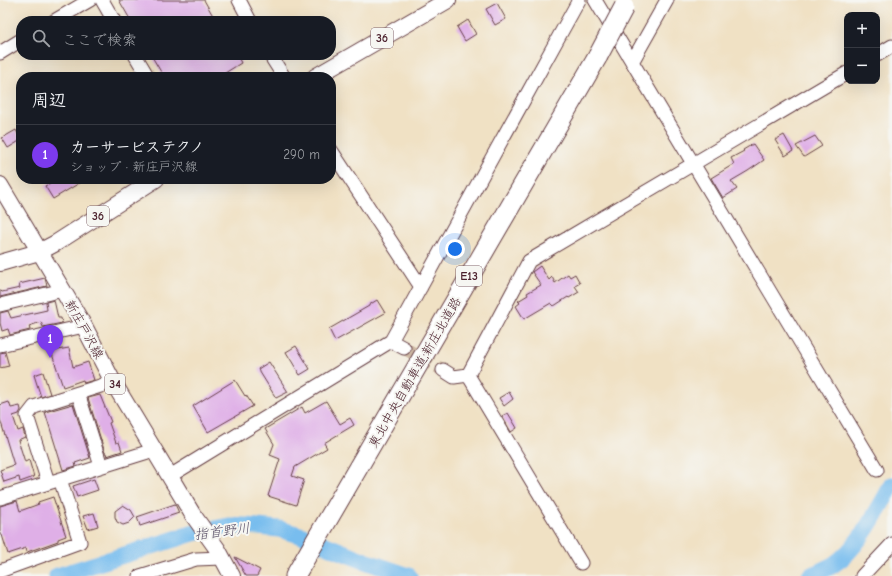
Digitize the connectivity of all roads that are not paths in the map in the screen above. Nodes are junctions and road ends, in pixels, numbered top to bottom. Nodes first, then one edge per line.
1 (90, 0) edge
2 (102, 0) edge
3 (239, 0) edge
4 (448, 0) edge
5 (579, 0) edge
6 (595, 0) edge
7 (667, 0) edge
8 (625, 4) edge
9 (63, 16) edge
10 (111, 16) edge
11 (247, 16) edge
12 (16, 43) edge
13 (892, 46) edge
14 (0, 53) edge
15 (880, 53) edge
16 (137, 60) edge
17 (273, 60) edge
18 (632, 62) junction
19 (145, 72) edge
20 (281, 72) edge
21 (324, 72) edge
22 (844, 75) edge
23 (336, 158) edge
24 (694, 164) junction
25 (148, 184) edge
26 (0, 185) edge
27 (39, 252) junction
28 (0, 263) edge
29 (421, 287) junction
30 (63, 290) junction
31 (0, 305) edge
32 (84, 326) junction
33 (391, 341) junction
34 (0, 345) edge
35 (404, 348) tunnel mouth
36 (443, 370) tunnel mouth
37 (468, 375) junction
38 (113, 382) junction
39 (78, 393) junction
40 (154, 450) junction
41 (101, 466) junction
42 (877, 470) dead end
43 (170, 476) junction
44 (54, 481) junction
45 (0, 498) edge
46 (892, 544) edge
47 (220, 554) junction
48 (581, 564) dead end
49 (0, 570) edge
50 (140, 576) edge
51 (232, 576) edge
52 (295, 576) edge
53 (862, 576) edge

1 - 9 street
2 - 10 street
3 - 11 street
4 - 21 main road, 36
5 - 29 street
6 - 18 street
7 - 18 street
8 - 52 highway, 東北中央自動車道;新庄北道路 / E13, bridge
12 - 14 street
13 - 15 street
16 - 19 street
17 - 20 street
18 - 24 street
22 - 24 street
23 - 29 street
24 - 37 street
24 - 42 street
25 - 27 main road, 36
26 - 27 main road, 新庄戸沢線 / 34
27 - 28 main road, 36
27 - 30 main road, 新庄戸沢線 / 34
29 - 33 street
30 - 31 street
30 - 32 main road, 新庄戸沢線 / 34
32 - 34 street
32 - 38 main road, 新庄戸沢線 / 34
33 - 35 street
33 - 43 street
36 - 37 street
37 - 48 street
38 - 39 street
38 - 40 main road, 新庄戸沢線 / 34
39 - 41 street
39 - 44 street
40 - 41 street
40 - 43 main road, 新庄戸沢線 / 34
41 - 44 street
43 - 47 main road, 新庄戸沢線 / 34
44 - 45 street
44 - 49 street
46 - 53 street
47 - 50 street
47 - 51 main road, 新庄戸沢線 / 34

